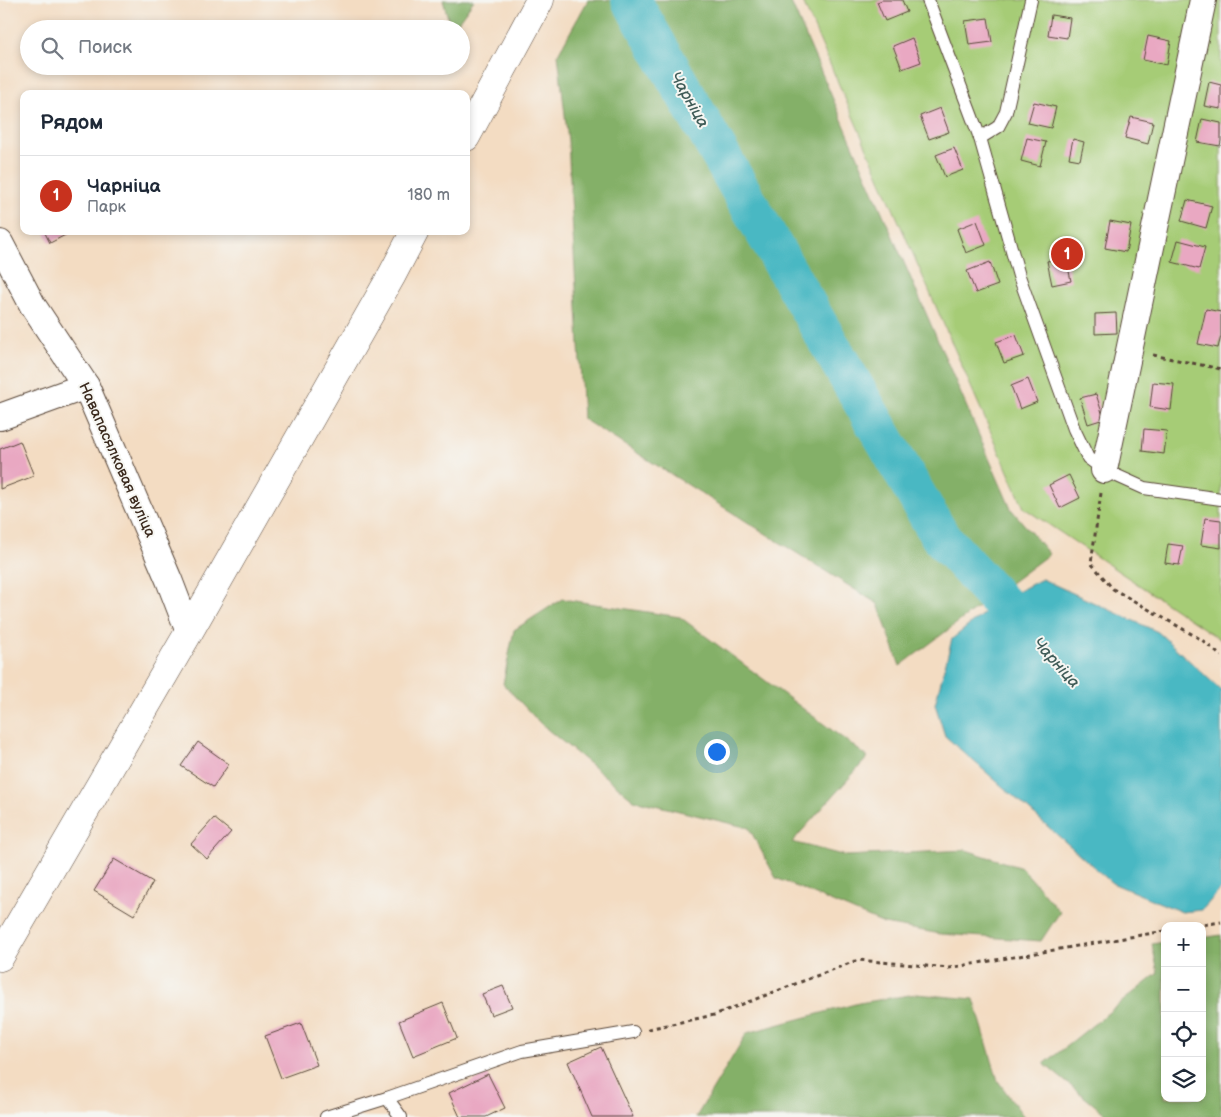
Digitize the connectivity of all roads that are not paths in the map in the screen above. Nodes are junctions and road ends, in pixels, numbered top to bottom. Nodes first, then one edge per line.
1 (540, 0) edge
2 (928, 0) edge
3 (1031, 0) edge
4 (1203, 0) edge
5 (470, 130) edge
6 (980, 138) junction
7 (413, 235) edge
8 (0, 243) edge
9 (86, 386) junction
10 (0, 417) edge
11 (1104, 470) junction
12 (1221, 500) edge
13 (189, 632) junction
14 (0, 958) edge
15 (633, 1032) road end
16 (387, 1098) junction
17 (326, 1117) edge
18 (401, 1117) edge

1 - 5 main road
2 - 6 lane
3 - 6 lane
4 - 11 street
6 - 11 lane
7 - 13 main road
8 - 9 street, Навапасялковая вуліца
9 - 10 street
9 - 13 street, Навапасялковая вуліца
11 - 12 lane
13 - 14 main road
15 - 16 lane
16 - 17 lane
16 - 18 lane

